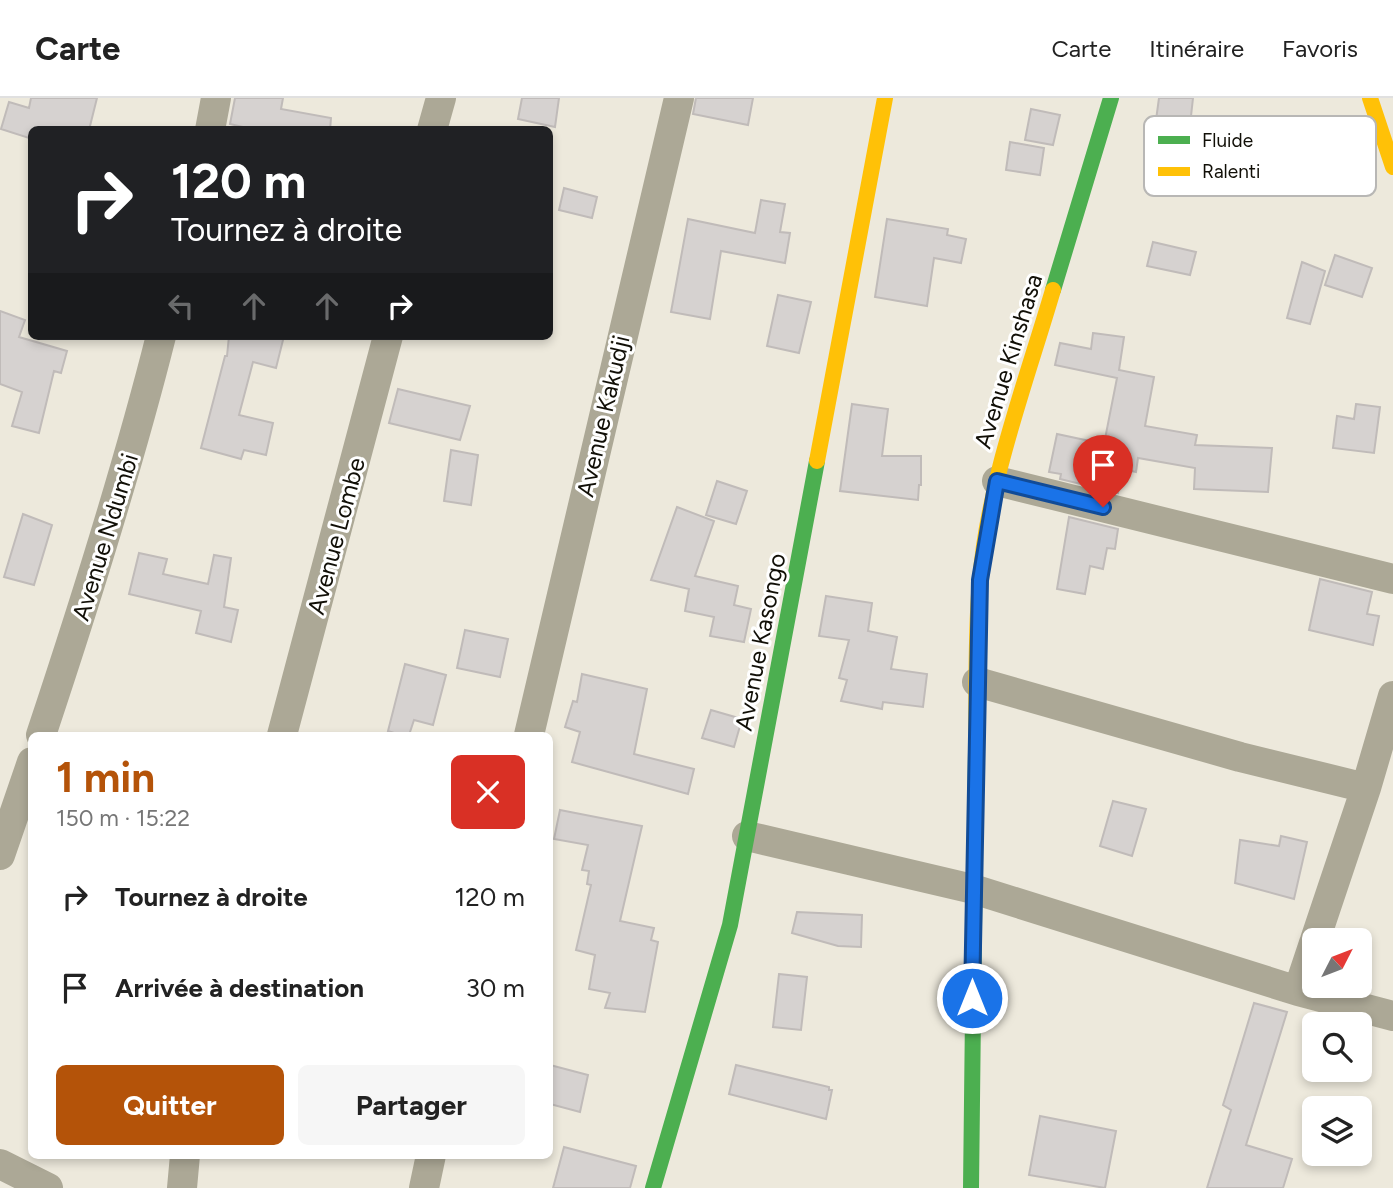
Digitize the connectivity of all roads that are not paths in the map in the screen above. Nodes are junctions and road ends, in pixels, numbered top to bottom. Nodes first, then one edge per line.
1 (216, 98) edge
2 (442, 98) edge
3 (679, 98) edge
4 (885, 98) edge
5 (1111, 98) edge
6 (1370, 98) edge
7 (211, 126) edge
8 (433, 126) edge
9 (1393, 167) edge
10 (160, 340) edge
11 (387, 340) edge
12 (997, 481) junction
13 (1393, 579) edge
14 (977, 682) junction
15 (1393, 696) edge
16 (42, 732) edge
17 (283, 732) edge
18 (529, 732) edge
19 (28, 774) edge
20 (1366, 788) junction
21 (747, 836) junction
22 (0, 855) edge
23 (973, 889) junction
24 (1319, 928) edge
25 (1302, 979) edge
26 (1298, 991) junction
27 (1393, 1016) edge
28 (185, 1159) edge
29 (430, 1159) edge
30 (1, 1168) edge
31 (48, 1188) edge
32 (183, 1188) edge
33 (424, 1188) edge
34 (653, 1188) edge
35 (971, 1188) edge

1 - 7 street
2 - 8 street
3 - 18 street, Avenue Kakudji
4 - 21 street, Avenue Kasongo
5 - 12 street, Avenue Kinshasa
6 - 9 street
10 - 16 street, Avenue Ndumbi
11 - 17 street, Avenue Lombe
12 - 13 street
12 - 14 street, Avenue Kinshasa
14 - 20 street
14 - 23 street, Avenue Kinshasa
15 - 20 street
19 - 22 street
20 - 24 street
21 - 23 street
21 - 34 street, Avenue Kasongo
23 - 26 street
23 - 35 street, Avenue Kinshasa
25 - 26 street
26 - 27 street
28 - 32 street
29 - 33 street
30 - 31 street

